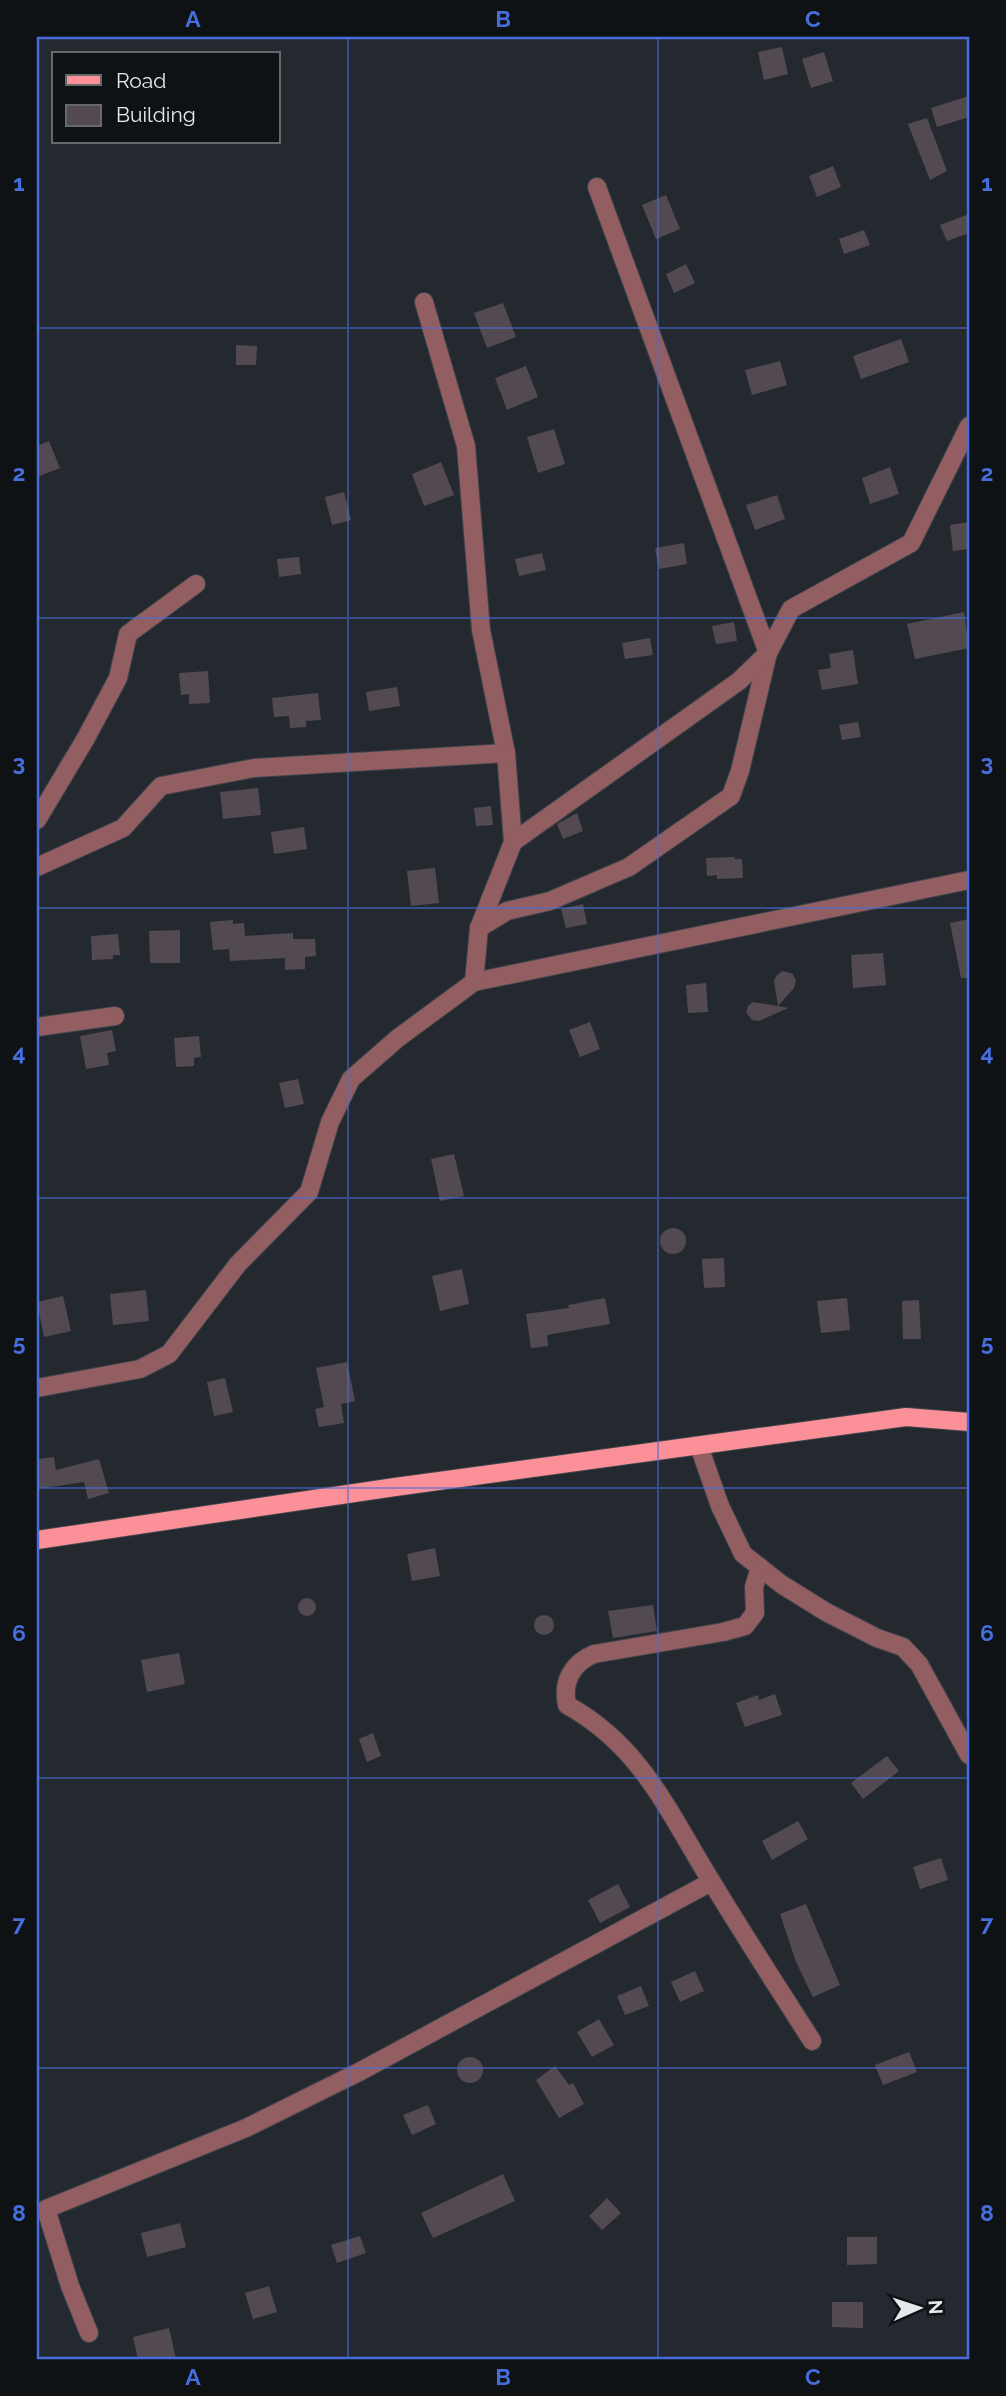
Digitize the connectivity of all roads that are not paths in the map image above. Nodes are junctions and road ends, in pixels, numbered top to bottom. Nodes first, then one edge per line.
1 (597, 187) dead end
2 (424, 302) dead end
3 (969, 426) edge
4 (197, 584) dead end
5 (768, 653) junction
6 (506, 752) junction
7 (37, 820) edge
8 (513, 842) junction
9 (37, 867) edge
10 (969, 880) edge
11 (479, 928) junction
12 (474, 982) junction
13 (115, 1016) dead end
14 (37, 1027) edge
15 (37, 1388) edge
16 (969, 1423) edge
17 (699, 1446) junction
18 (37, 1540) edge
19 (760, 1567) junction
20 (969, 1755) edge
21 (711, 1882) junction
22 (812, 2041) dead end
23 (89, 2333) dead end

1 - 5 street
2 - 6 street
3 - 5 street
4 - 7 street
5 - 8 street
5 - 11 street
6 - 8 street
6 - 9 street
8 - 11 street
10 - 12 street
11 - 12 street
12 - 15 street
13 - 14 street
16 - 17 main road
17 - 18 main road
17 - 19 street
19 - 20 street
19 - 21 street
21 - 22 street
21 - 23 street

